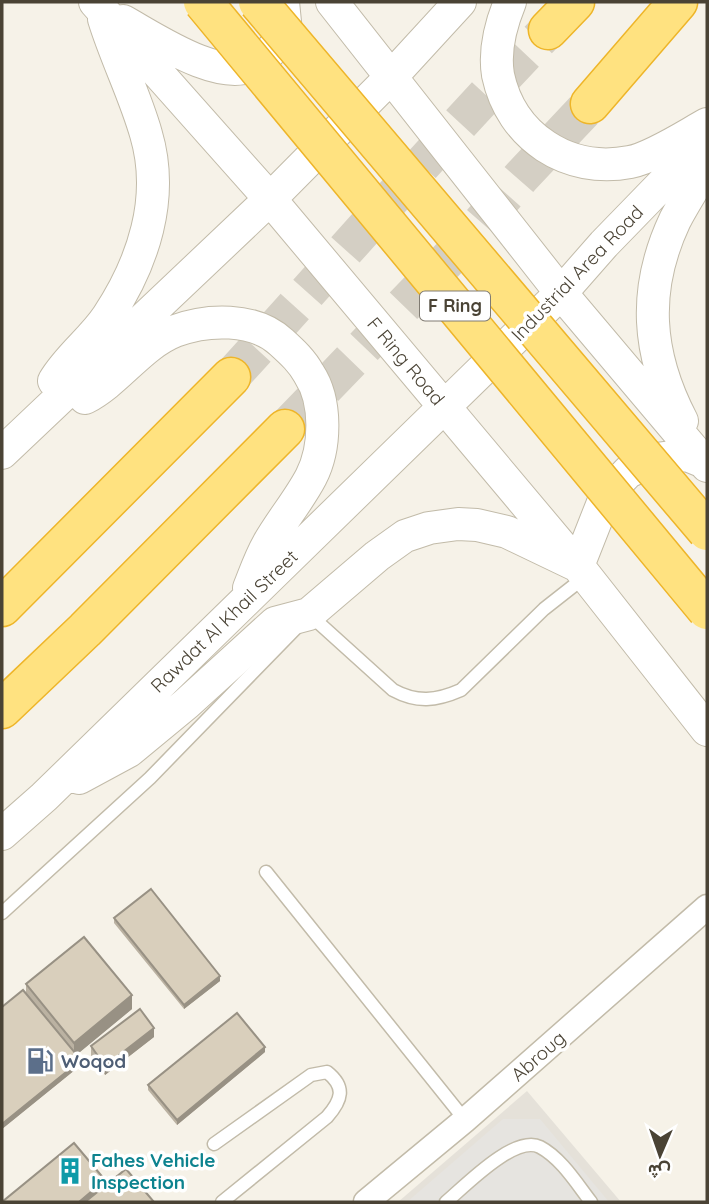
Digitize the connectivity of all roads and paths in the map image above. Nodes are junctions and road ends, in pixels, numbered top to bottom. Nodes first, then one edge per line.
1 (203, 2) edge
2 (258, 2) edge
3 (283, 2) edge
4 (332, 2) edge
5 (460, 2) edge
6 (510, 2) edge
7 (575, 2) edge
8 (678, 2) edge
9 (97, 5) edge
10 (548, 30) tunnel mouth
11 (392, 76) junction
12 (590, 104) tunnel mouth
13 (707, 124) edge
14 (707, 138) edge
15 (707, 164) edge
16 (270, 199) junction
17 (561, 293) junction
18 (231, 377) tunnel mouth
19 (445, 407) junction
20 (30, 425) junction
21 (285, 429) tunnel mouth
22 (2, 453) edge
23 (706, 464) edge
24 (707, 531) edge
25 (582, 571) junction
26 (243, 601) junction
27 (2, 607) edge
28 (707, 610) edge
29 (309, 614) junction
30 (2, 709) edge
31 (707, 730) edge
32 (44, 797) junction
33 (2, 834) edge
34 (266, 872) dead end
35 (707, 907) edge
36 (2, 913) edge
37 (466, 1120) junction
38 (214, 1144) dead end
39 (222, 1202) edge
40 (366, 1202) edge
41 (446, 1202) edge
42 (592, 1202) edge

1 - 28 highway, F Ring, bridge
2 - 24 highway, F Ring, bridge
3 - 9 street
4 - 11 street
5 - 11 street
6 - 13 street
7 - 10 highway
8 - 12 highway
9 - 16 street, F Ring Road
9 - 20 street
11 - 16 street
11 - 17 street
14 - 17 street, Industrial Area Road
15 - 23 street
16 - 19 street, F Ring Road
16 - 20 street
17 - 19 street, Industrial Area Road
17 - 23 street
18 - 27 highway
19 - 25 street, F Ring Road
19 - 26 street, Rawdat Al Khail Street
20 - 22 street
20 - 26 street
21 - 30 highway
23 - 25 street
25 - 29 street
25 - 29 lane
25 - 31 street, F Ring Road
26 - 32 street, Rawdat Al Khail Street
29 - 32 street
29 - 36 lane
32 - 33 street, Rawdat Al Khail Street
34 - 37 lane
35 - 37 street, Abroug
37 - 40 street, Abroug
38 - 39 lane
41 - 42 lane

